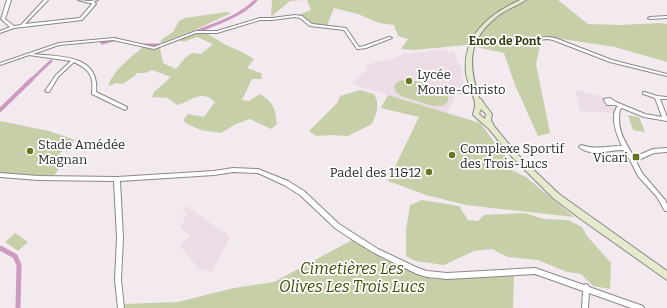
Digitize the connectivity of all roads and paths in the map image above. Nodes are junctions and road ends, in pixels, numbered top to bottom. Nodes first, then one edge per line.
1 (9, 0) edge
2 (46, 0) edge
3 (80, 0) edge
4 (524, 0) edge
5 (94, 1) edge
6 (667, 17) edge
7 (650, 18) dead end
8 (22, 26) junction
9 (13, 28) junction
10 (0, 32) edge
11 (390, 38) dead end
12 (509, 42) dead end
13 (28, 55) junction
14 (74, 60) junction
15 (0, 64) edge
16 (667, 75) edge
17 (474, 90) junction
18 (47, 91) dead end
19 (645, 93) dead end
20 (657, 97) junction
21 (667, 98) edge
22 (614, 103) dead end
23 (622, 106) junction
24 (125, 108) dead end
25 (485, 116) junction
26 (666, 119) edge
27 (581, 146) dead end
28 (626, 149) junction
29 (667, 150) edge
30 (633, 160) junction
31 (0, 175) edge
32 (117, 179) junction
33 (667, 209) edge
34 (667, 276) edge
35 (586, 287) junction
36 (121, 308) edge
37 (585, 308) edge
38 (641, 308) edge

1 - 9 street
2 - 8 street
3 - 5 street
4 - 17 main road
5 - 8 street
6 - 7 street
8 - 9 street
9 - 10 street
11 - 13 street
12 - 16 street
13 - 14 street
13 - 15 street
14 - 18 street
14 - 24 street
17 - 25 main road
17 - 25 main road
19 - 20 street
20 - 21 street
20 - 26 street
22 - 23 street
23 - 26 street
23 - 28 street
25 - 34 main road
27 - 28 street
28 - 30 street
29 - 30 street
30 - 33 street
31 - 32 street
32 - 35 street
32 - 36 street
35 - 37 street
35 - 38 street

